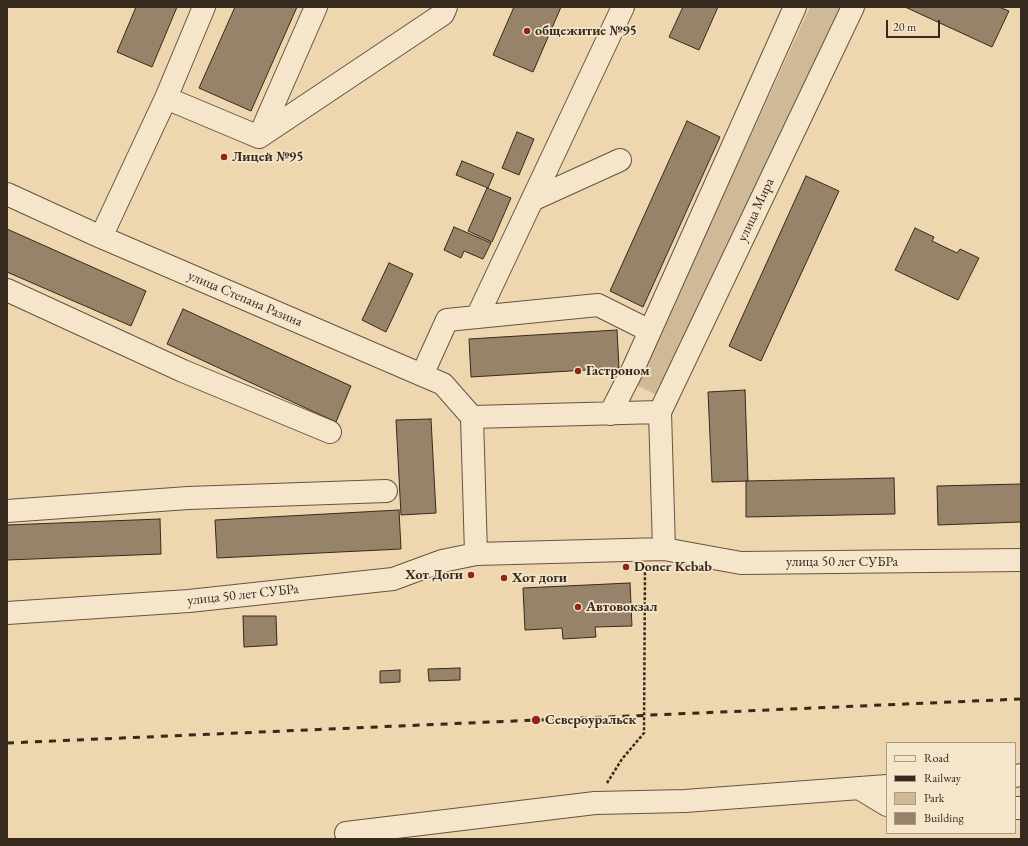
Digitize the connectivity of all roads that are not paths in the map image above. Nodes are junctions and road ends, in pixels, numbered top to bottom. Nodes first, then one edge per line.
1 (204, 7) edge
2 (316, 7) edge
3 (623, 7) edge
4 (795, 7) edge
5 (853, 7) edge
6 (438, 9) edge
7 (166, 98) junction
8 (260, 137) junction
9 (620, 160) dead end
10 (7, 194) edge
11 (532, 200) junction
12 (101, 237) junction
13 (7, 290) edge
14 (477, 317) junction
15 (650, 331) junction
16 (422, 375) junction
17 (660, 412) junction
18 (610, 414) junction
19 (472, 417) junction
20 (330, 432) dead end
21 (386, 491) dead end
22 (7, 511) edge
23 (655, 549) junction
24 (476, 554) junction
25 (1021, 560) edge
26 (7, 613) edge
27 (886, 786) edge
28 (859, 788) junction
29 (886, 804) edge
30 (346, 833) dead end

1 - 7 street
2 - 8 street
3 - 11 street
4 - 15 street
5 - 17 street, улица Мира
6 - 8 street
7 - 8 street
7 - 12 street
9 - 11 street
10 - 12 street, улица Степана Разина
11 - 14 street
12 - 16 street, улица Степана Разина
13 - 20 street
14 - 15 street
14 - 16 street
15 - 18 street
16 - 19 street, улица Степана Разина
17 - 18 street
17 - 23 street
18 - 19 street
19 - 24 street
21 - 22 street
23 - 24 street, улица 50 лет СУБРа
23 - 25 street, улица 50 лет СУБРа
24 - 26 street, улица 50 лет СУБРа
27 - 28 street
28 - 29 street
28 - 30 street

